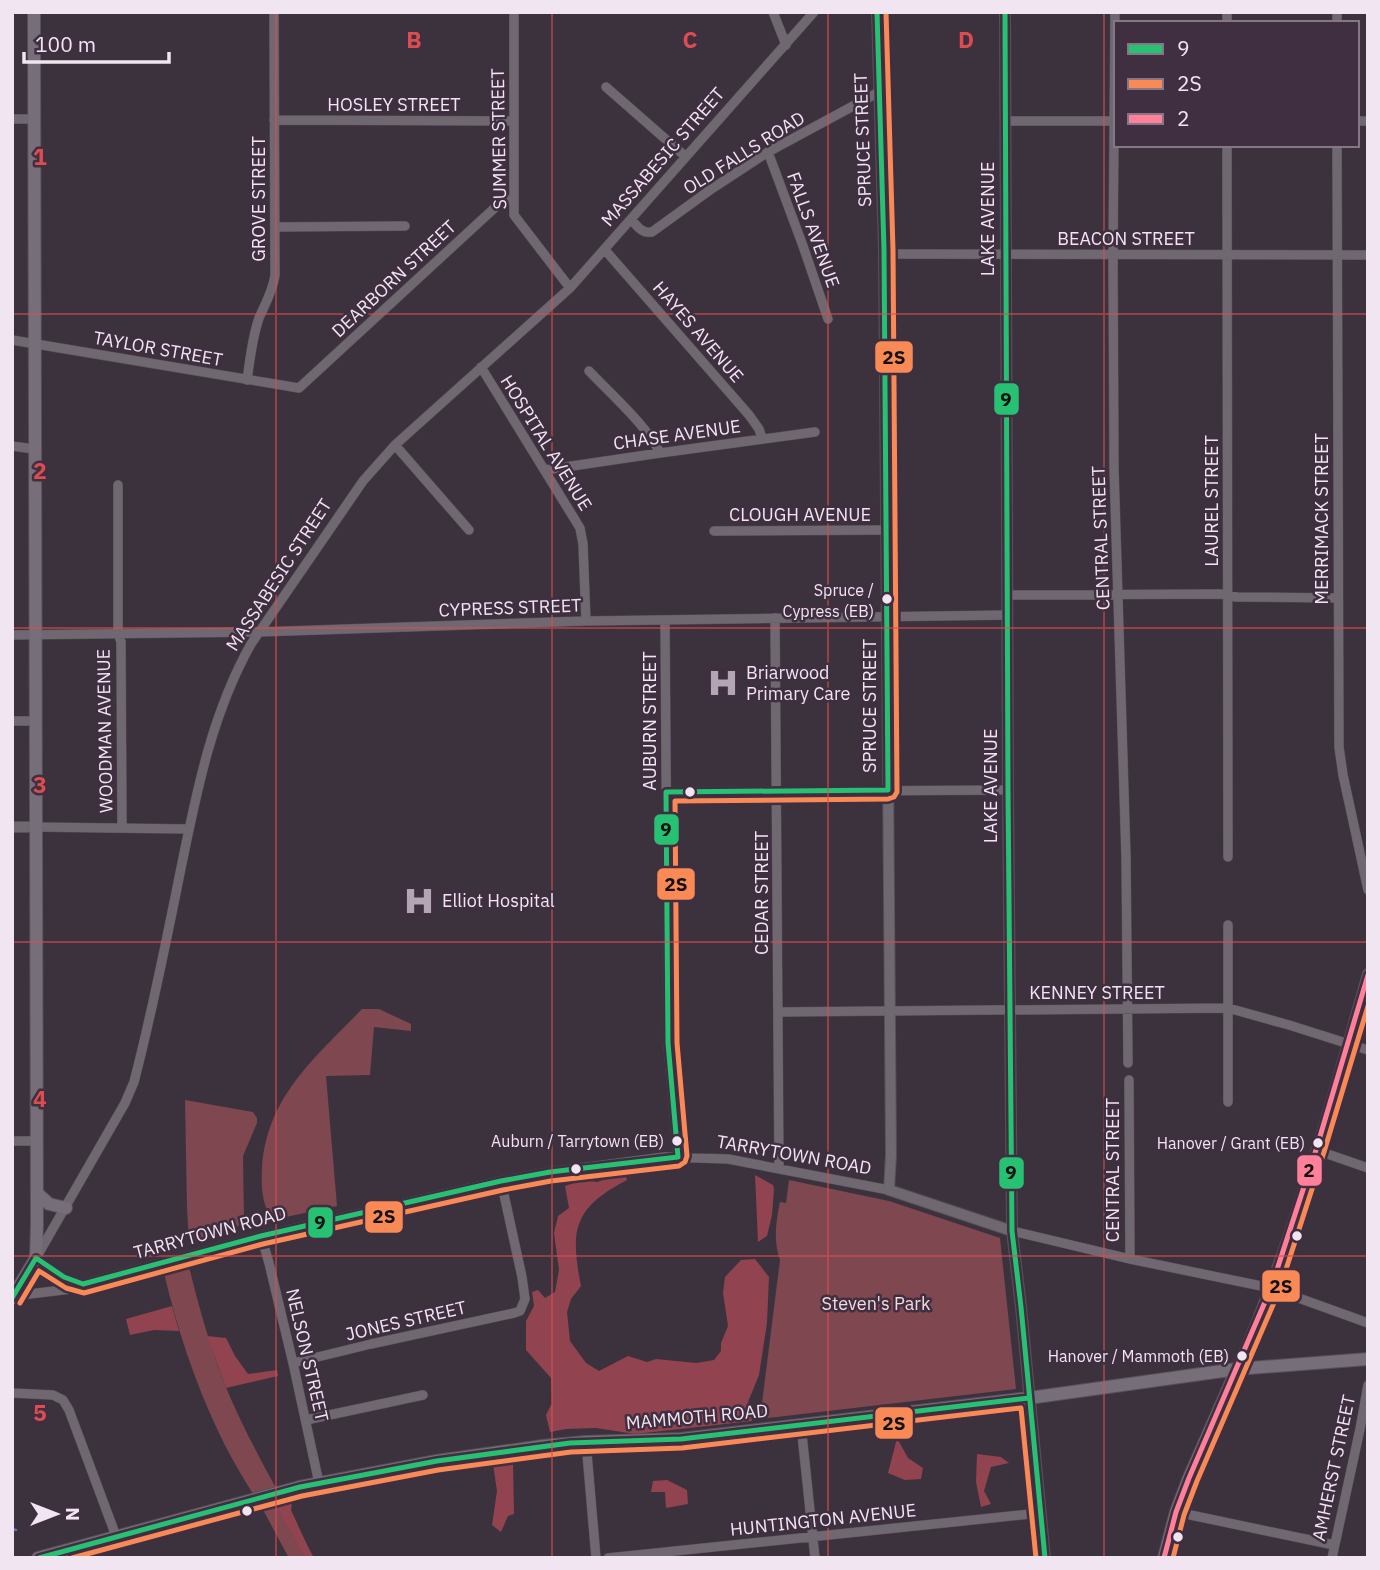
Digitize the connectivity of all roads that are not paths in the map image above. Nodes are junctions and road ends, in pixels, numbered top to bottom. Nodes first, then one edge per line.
1 (34, 12) edge
2 (274, 12) edge
3 (514, 12) edge
4 (774, 12) edge
5 (814, 12) edge
6 (877, 12) edge
7 (1005, 12) edge
8 (786, 45) junction
9 (606, 87) dead end
10 (878, 93) junction
11 (12, 119) edge
12 (34, 119) junction
13 (274, 120) junction
14 (513, 121) junction
15 (1005, 121) junction
16 (1114, 121) edge
17 (1115, 147) edge
18 (1227, 147) edge
19 (1337, 147) edge
20 (768, 152) junction
21 (686, 156) junction
22 (513, 198) junction
23 (631, 219) junction
24 (405, 226) dead end
25 (275, 227) junction
26 (605, 250) junction
27 (884, 254) junction
28 (1006, 254) junction
29 (1113, 255) junction
30 (1227, 255) junction
31 (1338, 255) junction
32 (1368, 255) edge
33 (570, 288) junction
34 (828, 319) dead end
35 (12, 340) edge
36 (35, 344) junction
37 (481, 367) junction
38 (589, 371) dead end
39 (247, 380) junction
40 (299, 388) joint
41 (814, 432) dead end
42 (762, 438) junction
43 (395, 445) junction
44 (12, 446) edge
45 (34, 449) junction
46 (660, 453) junction
47 (545, 470) junction
48 (118, 485) dead end
49 (469, 530) dead end
50 (886, 530) junction
51 (714, 531) dead end
52 (1118, 594) junction
53 (1227, 595) junction
54 (1008, 596) junction
55 (1338, 598) junction
56 (1008, 615) junction
57 (887, 617) junction
58 (775, 618) junction
59 (665, 620) junction
60 (586, 621) junction
61 (258, 632) junction
62 (118, 634) junction
63 (12, 635) edge
64 (36, 635) junction
65 (12, 721) edge
66 (35, 721) junction
67 (888, 790) junction
68 (1008, 790) junction
69 (666, 792) junction
70 (777, 792) junction
71 (12, 827) edge
72 (35, 827) junction
73 (122, 828) junction
74 (189, 829) junction
75 (1228, 857) dead end
76 (1368, 890) edge
77 (1228, 925) dead end
78 (1368, 974) edge
79 (1228, 1008) junction
80 (1011, 1009) junction
81 (1127, 1009) junction
82 (889, 1011) junction
83 (779, 1012) junction
84 (1348, 1043) junction
85 (1368, 1050) edge
86 (1128, 1063) dead end
87 (1129, 1080) dead end
88 (1228, 1102) dead end
89 (12, 1141) edge
90 (37, 1141) junction
91 (1316, 1150) junction
92 (678, 1157) junction
93 (779, 1168) junction
94 (1368, 1168) edge
95 (501, 1181) junction
96 (889, 1191) junction
97 (37, 1193) junction
98 (66, 1208) junction
99 (1012, 1231) junction
100 (261, 1236) junction
101 (36, 1258) junction
102 (1129, 1259) junction
103 (83, 1284) junction
104 (1271, 1288) junction
105 (13, 1297) edge
106 (1368, 1323) edge
107 (1368, 1359) edge
108 (293, 1363) junction
109 (1237, 1368) junction
110 (1368, 1385) edge
111 (12, 1393) edge
112 (423, 1395) dead end
113 (1029, 1398) junction
114 (306, 1420) junction
115 (801, 1425) junction
116 (586, 1442) junction
117 (319, 1483) junction
118 (1176, 1512) junction
119 (1040, 1513) junction
120 (116, 1536) junction
121 (813, 1537) junction
122 (1334, 1545) junction
123 (62, 1554) edge
124 (37, 1558) edge
125 (596, 1558) edge
126 (608, 1558) edge
127 (815, 1558) edge
128 (1045, 1558) edge
129 (1164, 1558) edge
130 (1332, 1558) edge

1 - 12 main road
2 - 13 street, GROVE STREET
3 - 14 street, SUMMER STREET
4 - 8 street
5 - 8 street, MASSABESIC STREET
6 - 10 street, SPRUCE STREET
7 - 15 street, LAKE AVENUE
8 - 21 street, MASSABESIC STREET
9 - 21 street
10 - 20 street, OLD FALLS ROAD
10 - 27 street, SPRUCE STREET
11 - 12 street
12 - 36 main road
13 - 14 street, HOSLEY STREET
13 - 25 street, GROVE STREET
14 - 22 street, SUMMER STREET
15 - 16 street
15 - 28 street, LAKE AVENUE
17 - 29 street, CENTRAL STREET
18 - 30 street, LAUREL STREET
19 - 31 street, MERRIMACK STREET
20 - 23 street, OLD FALLS ROAD
20 - 34 street, FALLS AVENUE
21 - 23 street, MASSABESIC STREET
22 - 33 street, SUMMER STREET
22 - 40 street, DEARBORN STREET
23 - 26 street, MASSABESIC STREET
24 - 25 street
25 - 39 street, GROVE STREET
26 - 33 street, MASSABESIC STREET
26 - 42 street, HAYES AVENUE
27 - 28 street, BEACON STREET
27 - 50 street, SPRUCE STREET
28 - 29 street, BEACON STREET
28 - 54 street, LAKE AVENUE
29 - 30 street, BEACON STREET
29 - 52 street, CENTRAL STREET
30 - 31 street, BEACON STREET
30 - 53 street, LAUREL STREET
31 - 32 street, BEACON STREET
31 - 55 street, MERRIMACK STREET
33 - 37 street, MASSABESIC STREET
35 - 36 street, TAYLOR STREET
36 - 39 street, TAYLOR STREET
36 - 45 main road
37 - 43 street, MASSABESIC STREET
37 - 47 street, HOSPITAL AVENUE
38 - 46 street
39 - 40 street, TAYLOR STREET
41 - 42 street, CHASE AVENUE
42 - 46 street, CHASE AVENUE
43 - 49 street
43 - 61 street, MASSABESIC STREET
44 - 45 street
45 - 64 main road
46 - 47 street, CHASE AVENUE
47 - 60 street, HOSPITAL AVENUE
48 - 62 street, WOODMAN AVENUE
50 - 51 street, CLOUGH AVENUE
50 - 57 street, SPRUCE STREET
52 - 53 street
52 - 54 street
52 - 81 street, CENTRAL STREET
53 - 55 street
53 - 75 street, LAUREL STREET
54 - 56 street, LAKE AVENUE
55 - 76 street, MERRIMACK STREET
56 - 57 street, CYPRESS STREET
56 - 68 street, LAKE AVENUE
57 - 58 street, CYPRESS STREET
57 - 67 street, SPRUCE STREET
58 - 59 street, CYPRESS STREET
58 - 70 street, CEDAR STREET
59 - 60 street, CYPRESS STREET
59 - 69 street, AUBURN STREET
60 - 61 street, CYPRESS STREET
61 - 62 street, CYPRESS STREET
61 - 74 street, MASSABESIC STREET
62 - 64 street, CYPRESS STREET
62 - 73 street, WOODMAN AVENUE
63 - 64 street, CYPRESS STREET
64 - 66 main road
65 - 66 street
66 - 72 main road
67 - 68 street
67 - 70 street
67 - 82 street, SPRUCE STREET
68 - 80 street, LAKE AVENUE
69 - 70 street
69 - 92 street, AUBURN STREET
70 - 83 street, CEDAR STREET
71 - 72 street
72 - 73 street
72 - 90 main road
73 - 74 street
74 - 98 street, MASSABESIC STREET
77 - 79 street
78 - 84 street
79 - 81 street, KENNEY STREET
79 - 84 street, KENNEY STREET
79 - 88 street
80 - 81 street, KENNEY STREET
80 - 82 street, KENNEY STREET
80 - 99 street, LAKE AVENUE
81 - 86 street, CENTRAL STREET
82 - 83 street, KENNEY STREET
82 - 96 street, SPRUCE STREET
83 - 93 street, CEDAR STREET
84 - 85 street, KENNEY STREET
84 - 91 street
87 - 102 street, CENTRAL STREET
89 - 90 street
90 - 97 main road
91 - 94 street
91 - 104 street
92 - 93 street, TARRYTOWN ROAD
92 - 95 street, TARRYTOWN ROAD
93 - 96 street, TARRYTOWN ROAD
95 - 100 street, TARRYTOWN ROAD
95 - 108 street, JONES STREET
96 - 99 street, TARRYTOWN ROAD
97 - 98 main road
97 - 101 main road
98 - 101 street, MASSABESIC STREET
99 - 102 street, TARRYTOWN ROAD
99 - 113 street, LAKE AVENUE
100 - 103 street, TARRYTOWN ROAD
100 - 108 street, NELSON STREET
101 - 103 street
101 - 105 main road, MASSABESIC STREET
102 - 104 street, TARRYTOWN ROAD
103 - 105 street, TARRYTOWN ROAD
104 - 106 street, TARRYTOWN ROAD
104 - 109 street
107 - 109 main road, MAMMOTH ROAD
108 - 114 street, NELSON STREET
109 - 113 main road, MAMMOTH ROAD
109 - 118 main road
110 - 122 street, AMHERST STREET
111 - 120 street
112 - 114 street
113 - 115 main road, MAMMOTH ROAD
113 - 119 street, LAKE AVENUE
114 - 117 street, NELSON STREET
115 - 116 main road, MAMMOTH ROAD
115 - 121 street
116 - 117 main road, MAMMOTH ROAD
116 - 125 street
117 - 120 main road, MAMMOTH ROAD
118 - 122 street
118 - 129 main road
119 - 121 street, HUNTINGTON AVENUE
119 - 128 street, LAKE AVENUE
120 - 123 main road, MAMMOTH ROAD
121 - 126 street, HUNTINGTON AVENUE
121 - 127 street
122 - 130 street, AMHERST STREET
123 - 124 main road, MAMMOTH ROAD

